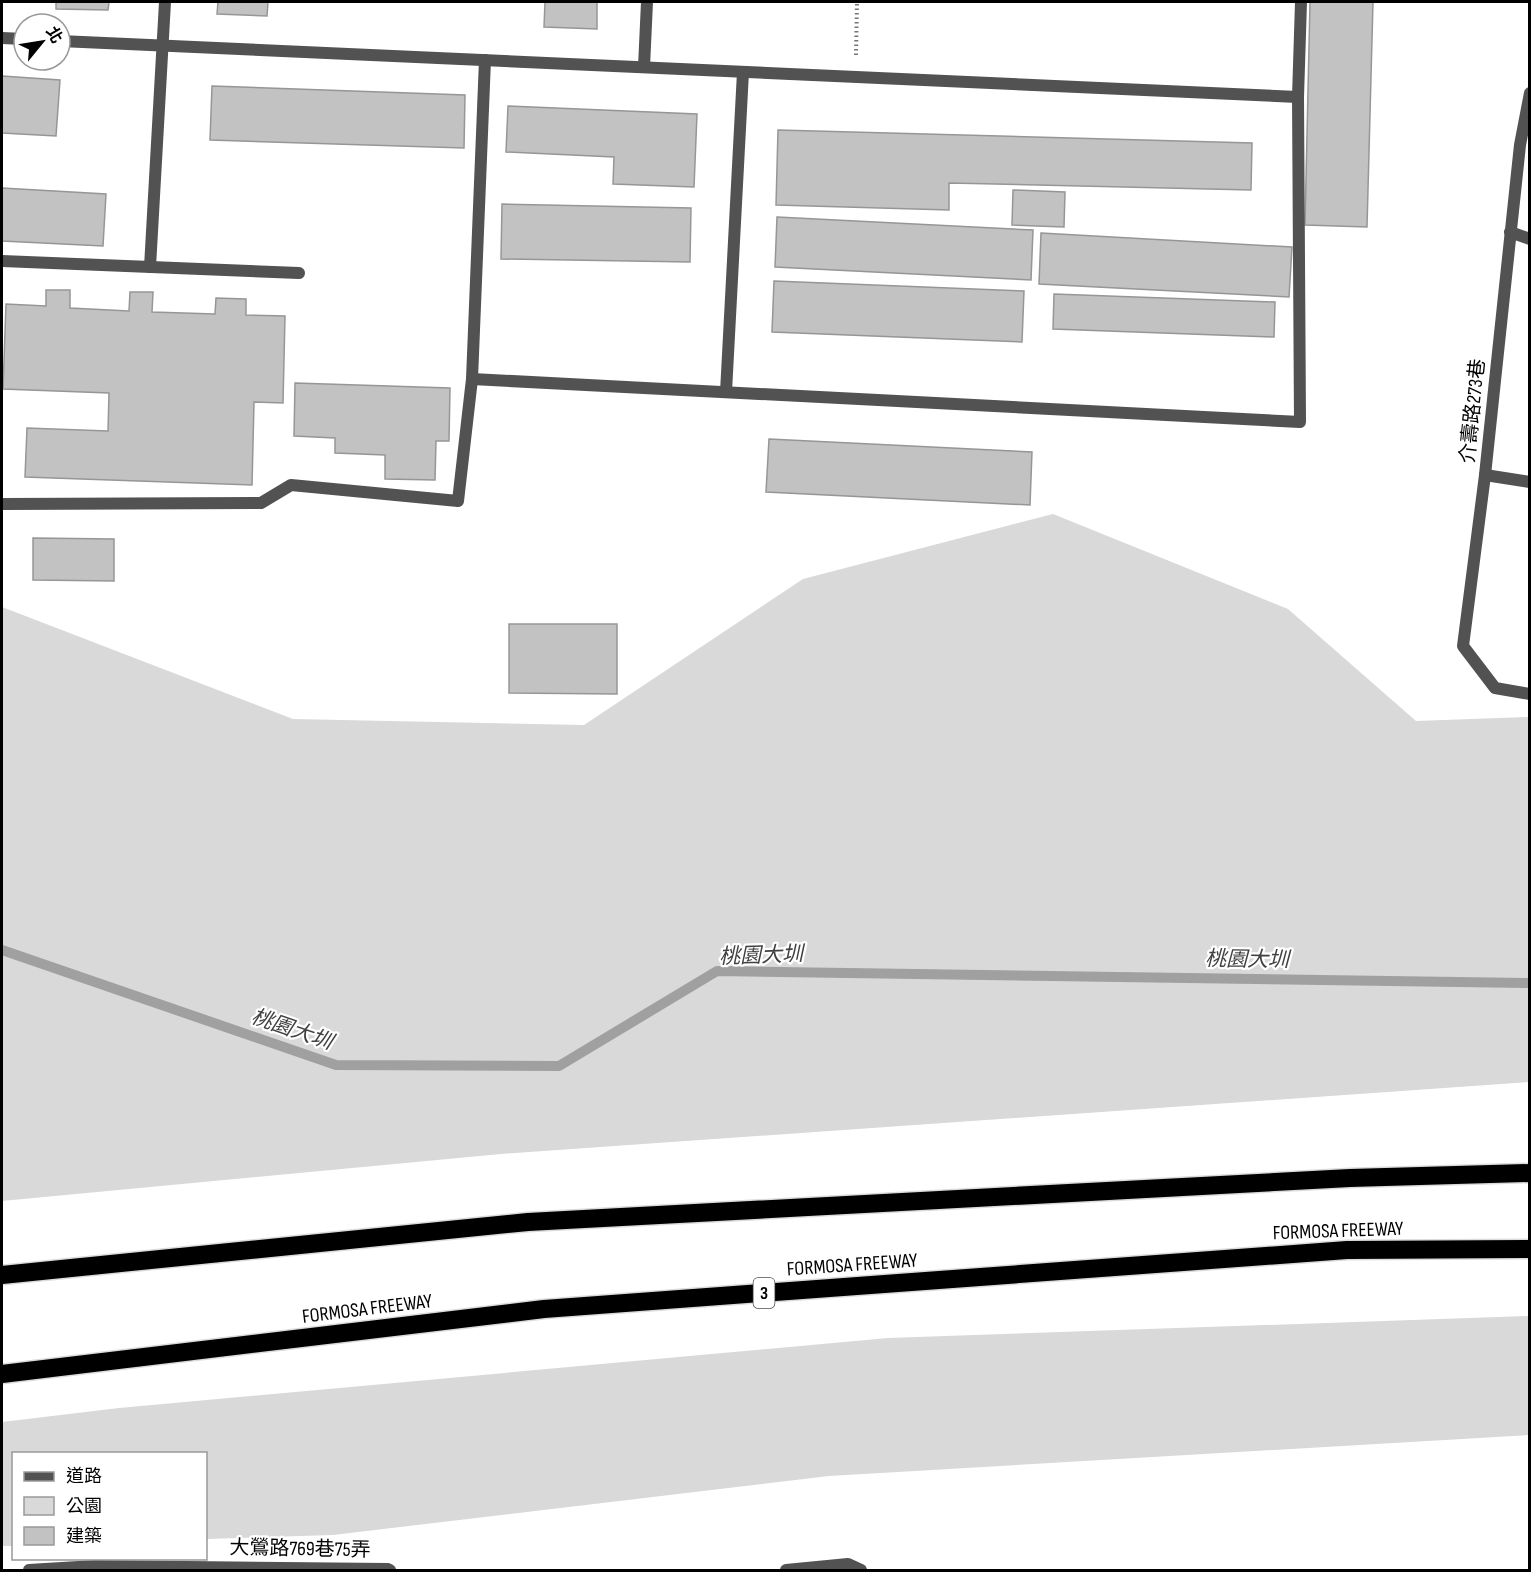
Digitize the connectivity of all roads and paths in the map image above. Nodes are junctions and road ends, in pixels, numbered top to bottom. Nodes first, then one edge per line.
1 (165, 2) edge
2 (647, 2) edge
3 (857, 2) edge
4 (1301, 2) edge
5 (72, 41) edge
6 (164, 45) junction
7 (485, 60) junction
8 (644, 68) junction
9 (743, 72) junction
10 (855, 77) junction
11 (1530, 93) edge
12 (1298, 97) junction
13 (1525, 146) edge
14 (1510, 232) junction
15 (1530, 239) edge
16 (2, 261) edge
17 (150, 267) junction
18 (299, 273) dead end
19 (472, 379) junction
20 (726, 392) junction
21 (1485, 475) junction
22 (1530, 482) edge
23 (2, 504) edge
24 (1530, 694) edge
25 (1530, 1173) edge
26 (1530, 1249) edge
27 (2, 1275) edge
28 (2, 1374) edge
29 (29, 1570) edge
30 (390, 1570) edge
31 (786, 1570) edge
32 (861, 1570) edge

1 - 6 street
2 - 8 street
3 - 10 path
4 - 12 street
5 - 6 street
6 - 7 street
6 - 17 street
7 - 8 street
7 - 19 street
8 - 9 street
9 - 10 street
9 - 20 street
10 - 12 street
11 - 13 street, 介壽路273巷
12 - 20 street
13 - 14 street, 介壽路273巷
14 - 15 street
14 - 21 street, 介壽路273巷
16 - 17 street
17 - 18 street
19 - 20 street
19 - 23 street
21 - 22 street
21 - 24 street, 介壽路273巷
25 - 27 highway
26 - 28 highway, FORMOSA FREEWAY / 3
29 - 30 street, 大鶯路769巷75弄
31 - 32 street

